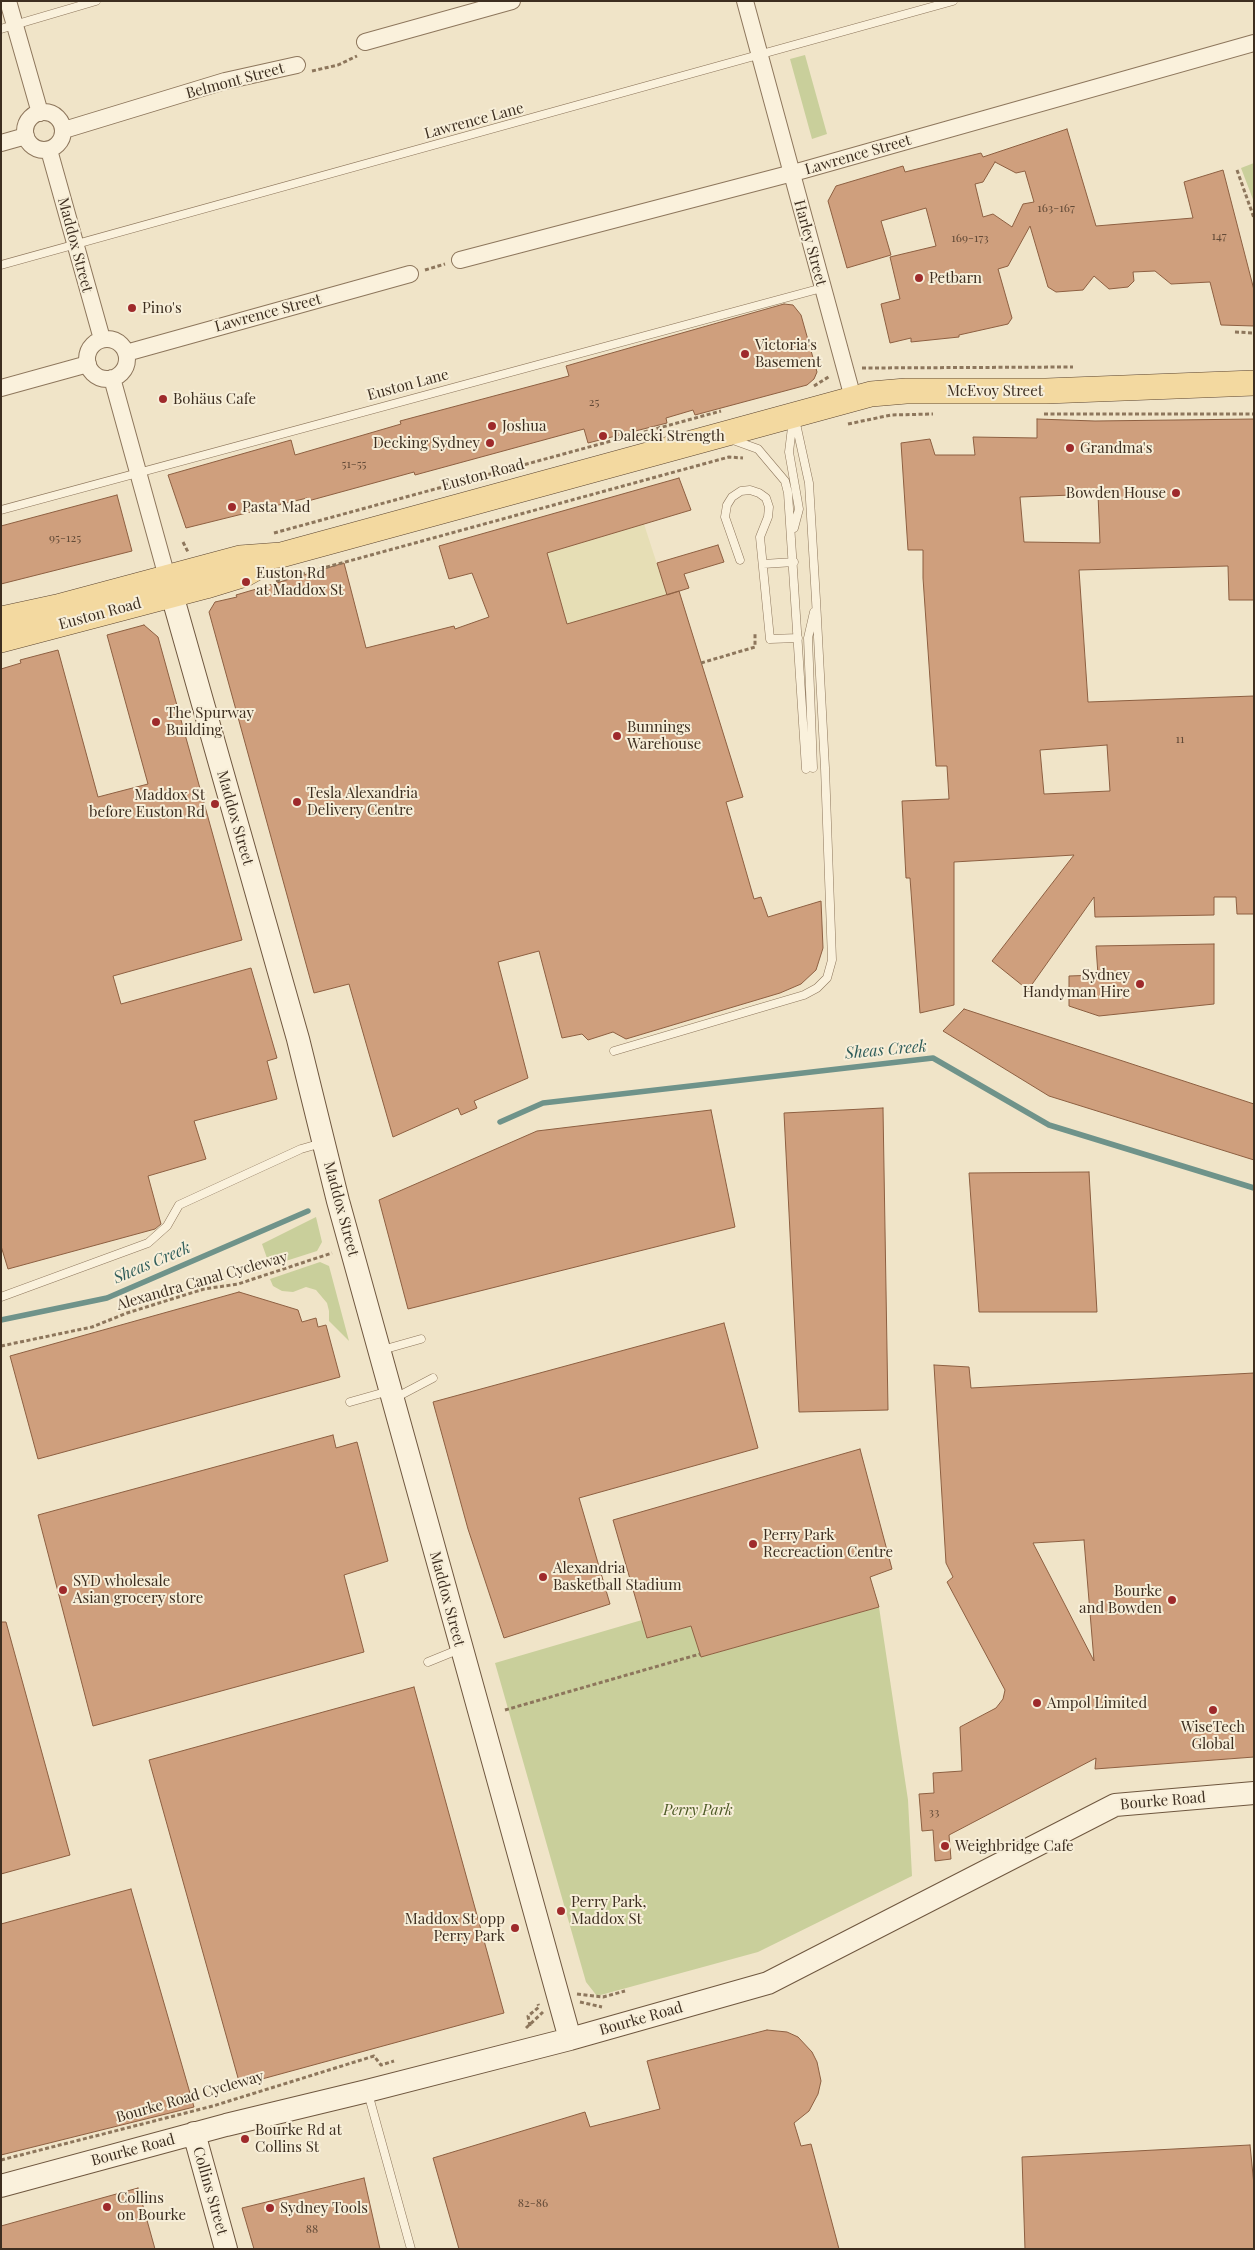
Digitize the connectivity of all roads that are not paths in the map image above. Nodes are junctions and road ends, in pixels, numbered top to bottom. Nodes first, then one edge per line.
1 (8, 1) edge
2 (96, 1) edge
3 (512, 1) edge
4 (745, 1) edge
5 (953, 1) edge
6 (8, 27) edge
7 (365, 42) road end
8 (1254, 43) edge
9 (760, 56) junction
10 (297, 65) road end
11 (40, 113) junction
12 (64, 130) junction
13 (26, 136) junction
14 (1, 143) edge
15 (49, 150) junction
16 (791, 174) junction
17 (75, 245) junction
18 (460, 260) road end
19 (1, 265) edge
20 (410, 274) road end
21 (822, 288) junction
22 (102, 339) junction
23 (126, 353) junction
24 (88, 364) junction
25 (112, 378) junction
26 (1254, 383) edge
27 (1, 388) edge
28 (853, 398) junction
29 (794, 414) junction
30 (741, 429) joint
31 (714, 436) junction
32 (138, 472) junction
33 (1, 510) edge
34 (792, 536) junction
35 (740, 560) dead end
36 (794, 562) junction
37 (763, 564) junction
38 (169, 586) junction
39 (816, 600) junction
40 (1, 619) edge
41 (798, 638) junction
42 (1, 640) edge
43 (614, 1051) dead end
44 (324, 1143) junction
45 (1, 1297) edge
46 (421, 1339) dead end
47 (380, 1350) junction
48 (433, 1378) dead end
49 (393, 1395) junction
50 (350, 1402) dead end
51 (460, 1648) junction
52 (428, 1662) dead end
53 (1254, 1793) edge
54 (570, 2039) junction
55 (367, 2091) junction
56 (194, 2133) junction
57 (1, 2186) edge
58 (226, 2249) edge
59 (411, 2249) edge

1 - 6 street
2 - 6 lane
3 - 7 street
4 - 9 street, Harley Street
5 - 9 lane, Lawrence Lane
6 - 11 street
8 - 16 street, Lawrence Street
9 - 16 street, Harley Street
9 - 17 lane, Lawrence Lane
10 - 12 street, Belmont Street
11 - 12 street
11 - 13 street
12 - 15 street
13 - 14 street
13 - 15 street
15 - 17 street, Maddox Street
16 - 18 street, Lawrence Street
16 - 21 street, Harley Street
17 - 19 lane, Lawrence Lane
17 - 22 street, Maddox Street
20 - 23 street, Lawrence Street
21 - 28 street, Harley Street
21 - 32 lane, Euston Lane
22 - 23 street
22 - 24 street
23 - 25 street
24 - 25 street
24 - 27 street
25 - 32 street, Maddox Street
26 - 28 main road, McEvoy Street
28 - 29 main road, McEvoy Street
29 - 30 main road, McEvoy Street
29 - 34 lane
29 - 39 lane
30 - 31 main road, Euston Road
31 - 34 lane
31 - 38 main road, Euston Road
32 - 33 lane, Euston Lane
32 - 38 street, Maddox Street
34 - 36 lane
35 - 37 lane
36 - 37 lane
36 - 41 lane
37 - 41 lane
38 - 40 main road, Euston Road
38 - 42 main road, Euston Road
38 - 44 street, Maddox Street
39 - 41 lane
39 - 43 lane
44 - 45 lane
44 - 47 street, Maddox Street
46 - 47 lane
47 - 49 street, Maddox Street
48 - 49 lane
49 - 50 lane
49 - 51 street, Maddox Street
51 - 52 lane
51 - 54 street, Maddox Street
53 - 54 street, Bourke Road
54 - 55 street, Bourke Road
55 - 56 street, Bourke Road
55 - 59 lane
56 - 57 street, Bourke Road
56 - 58 street, Collins Street

